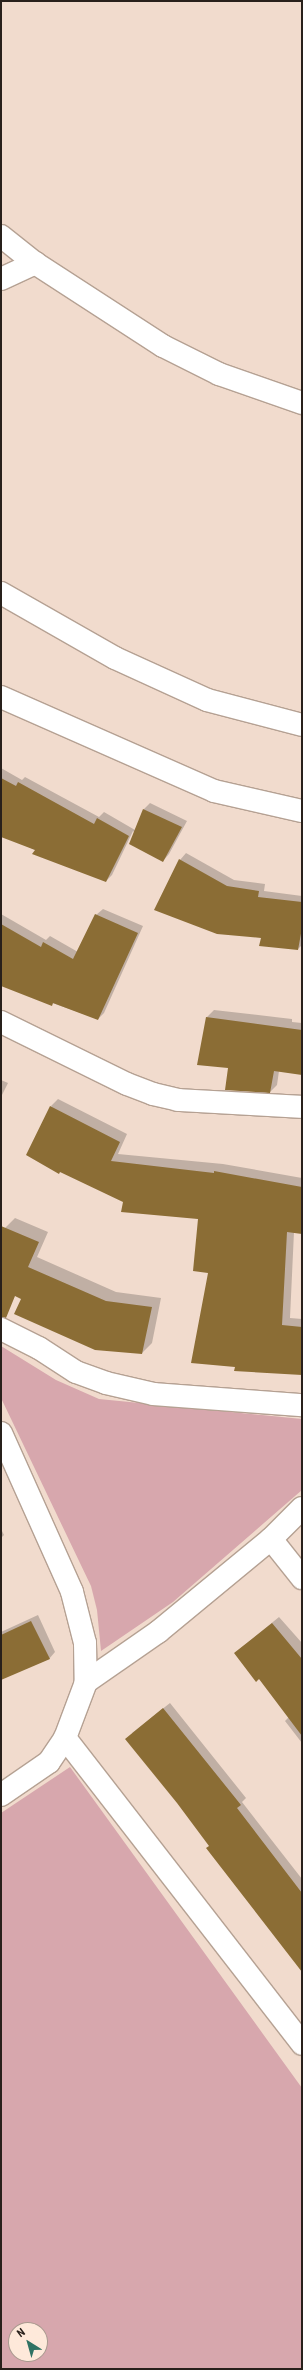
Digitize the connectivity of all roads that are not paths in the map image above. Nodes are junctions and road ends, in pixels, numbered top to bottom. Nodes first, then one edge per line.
1 (1, 236) edge
2 (36, 264) junction
3 (1, 279) edge
4 (302, 403) edge
5 (1, 593) edge
6 (1, 697) edge
7 (302, 725) edge
8 (302, 811) edge
9 (1, 1022) edge
10 (302, 1107) edge
11 (1, 1329) edge
12 (302, 1405) edge
13 (1, 1433) edge
14 (302, 1508) edge
15 (271, 1539) junction
16 (302, 1578) edge
17 (86, 1682) junction
18 (65, 1738) junction
19 (1, 1795) edge
20 (302, 2044) edge

1 - 2 street
2 - 3 street
2 - 4 street
5 - 7 street
6 - 8 street
9 - 10 street
11 - 12 street
13 - 17 street
14 - 15 street
15 - 16 street
15 - 17 street
17 - 18 street
18 - 19 street
18 - 20 street

